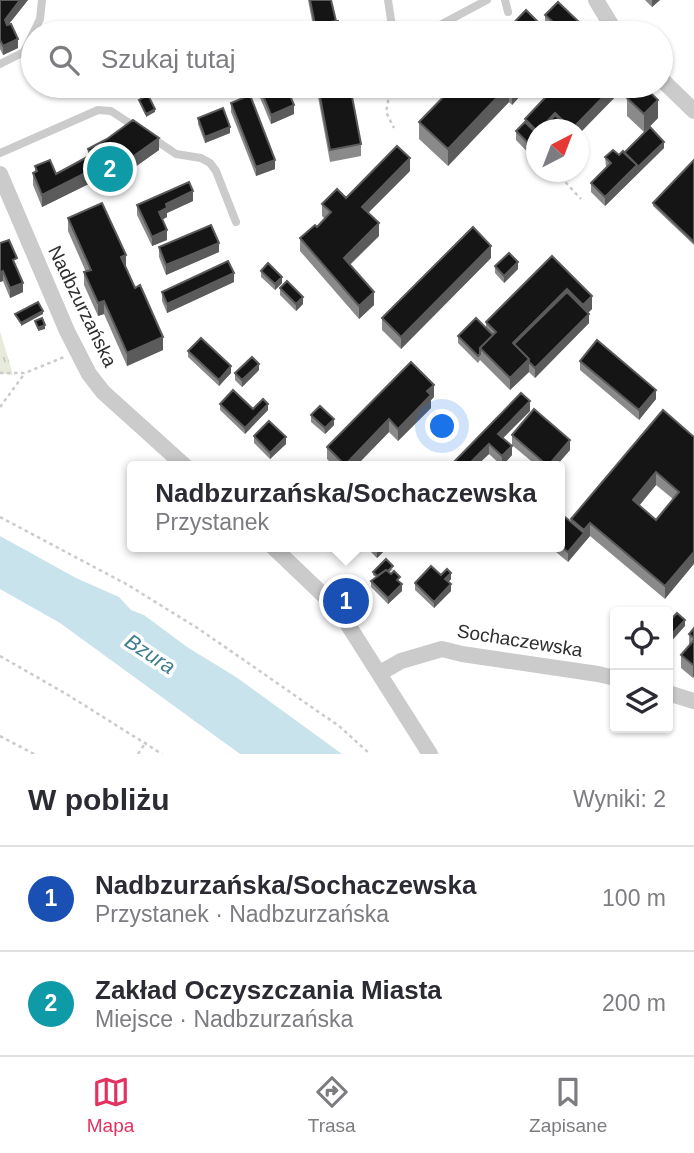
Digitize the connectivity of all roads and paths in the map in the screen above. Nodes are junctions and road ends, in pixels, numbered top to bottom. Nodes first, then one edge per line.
1 (42, 0) edge
2 (388, 0) edge
3 (487, 0) edge
4 (505, 0) edge
5 (596, 0) edge
6 (509, 12) dead end
7 (39, 21) edge
8 (391, 21) edge
9 (448, 21) edge
10 (608, 21) edge
11 (21, 54) edge
12 (0, 64) edge
13 (673, 91) edge
14 (389, 98) edge
15 (694, 111) edge
16 (394, 128) dead end
17 (0, 153) edge
18 (0, 174) edge
19 (565, 182) edge
20 (581, 199) dead end
21 (236, 222) dead end
22 (77, 352) junction
23 (0, 373) edge
24 (25, 373) junction
25 (0, 407) edge
26 (179, 461) edge
27 (0, 517) edge
28 (278, 552) edge
29 (0, 656) edge
30 (380, 673) junction
31 (610, 677) edge
32 (673, 695) edge
33 (694, 701) edge
34 (0, 736) edge
35 (146, 743) junction
36 (34, 754) edge
37 (138, 754) edge
38 (162, 754) edge
39 (370, 754) edge
40 (430, 754) edge

1 - 7 lane
2 - 8 lane
3 - 9 lane
4 - 6 lane
5 - 10 street
11 - 12 lane
13 - 15 street
14 - 16 path
17 - 21 lane
18 - 22 street, Nadbzurzańska
19 - 20 path
22 - 24 path
22 - 26 street, Nadbzurzańska
23 - 24 path
24 - 25 path
27 - 39 path
28 - 30 street
29 - 35 path
30 - 31 street, Sochaczewska
30 - 40 street
32 - 33 street
34 - 36 path
35 - 37 path
35 - 38 path

